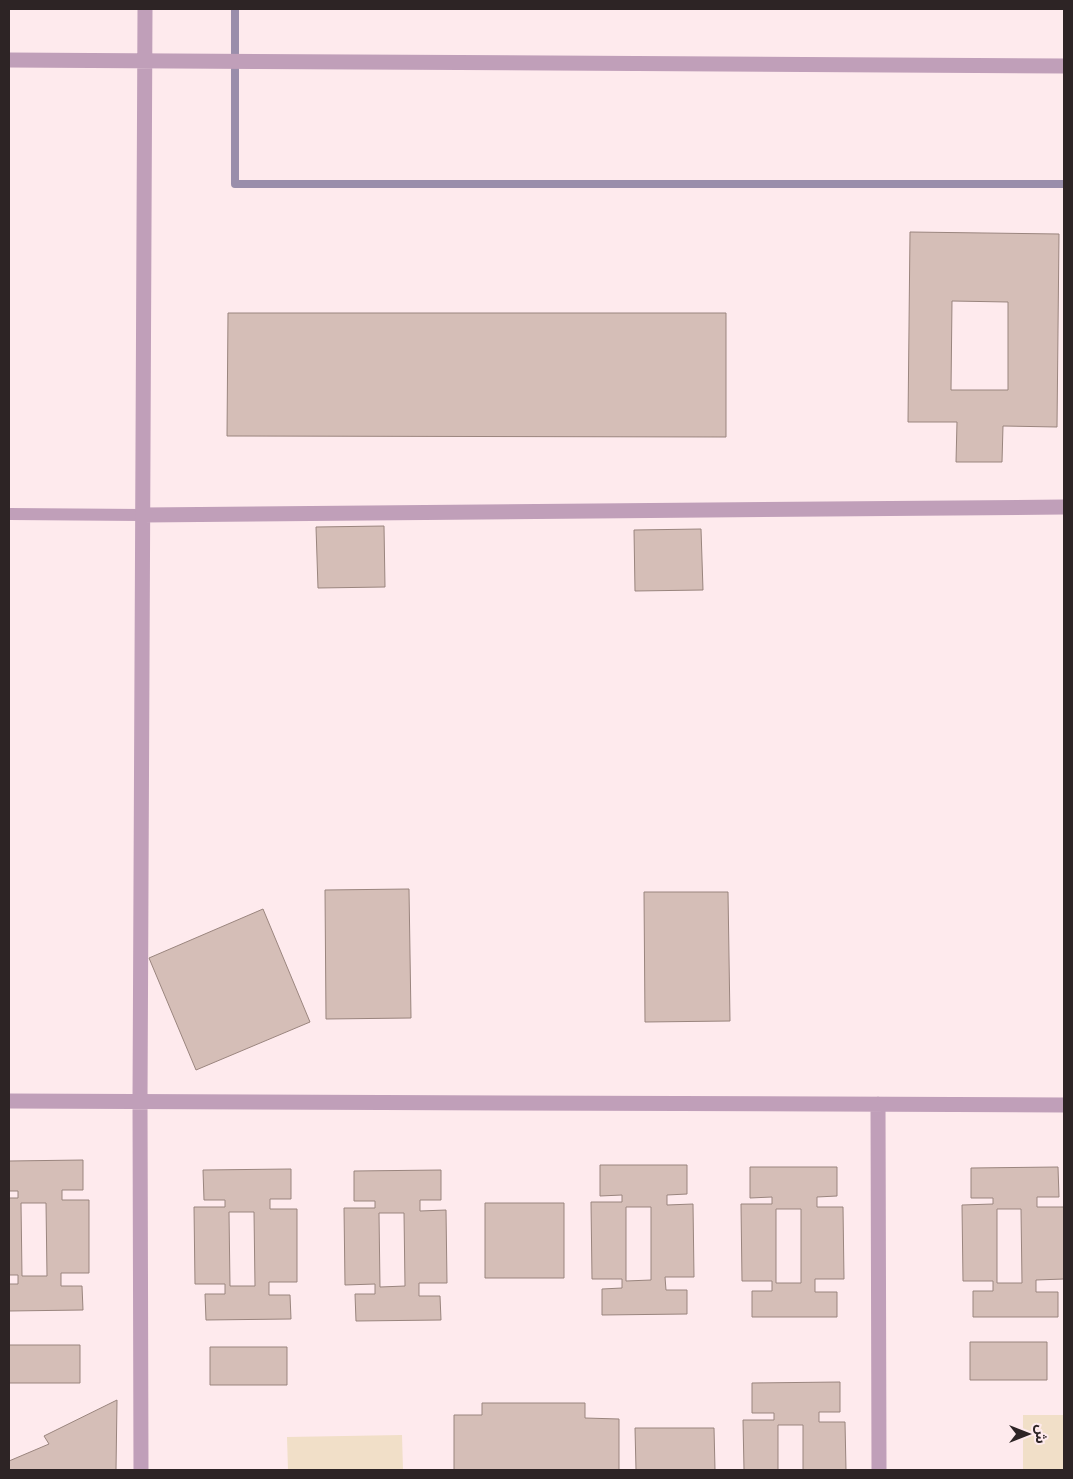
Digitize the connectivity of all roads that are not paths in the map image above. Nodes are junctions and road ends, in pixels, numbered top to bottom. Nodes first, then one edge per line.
1 (145, 9) edge
2 (9, 60) edge
3 (146, 62) junction
4 (1064, 66) edge
5 (1064, 507) edge
6 (9, 514) edge
7 (143, 515) junction
8 (9, 1101) edge
9 (140, 1101) junction
10 (878, 1104) junction
11 (1064, 1105) edge
12 (141, 1470) edge
13 (879, 1470) edge

1 - 3 street
2 - 3 street
3 - 4 street
3 - 7 street
5 - 7 street
6 - 7 lane
7 - 9 street
8 - 9 street
9 - 10 street
9 - 12 street
10 - 11 street
10 - 13 street

